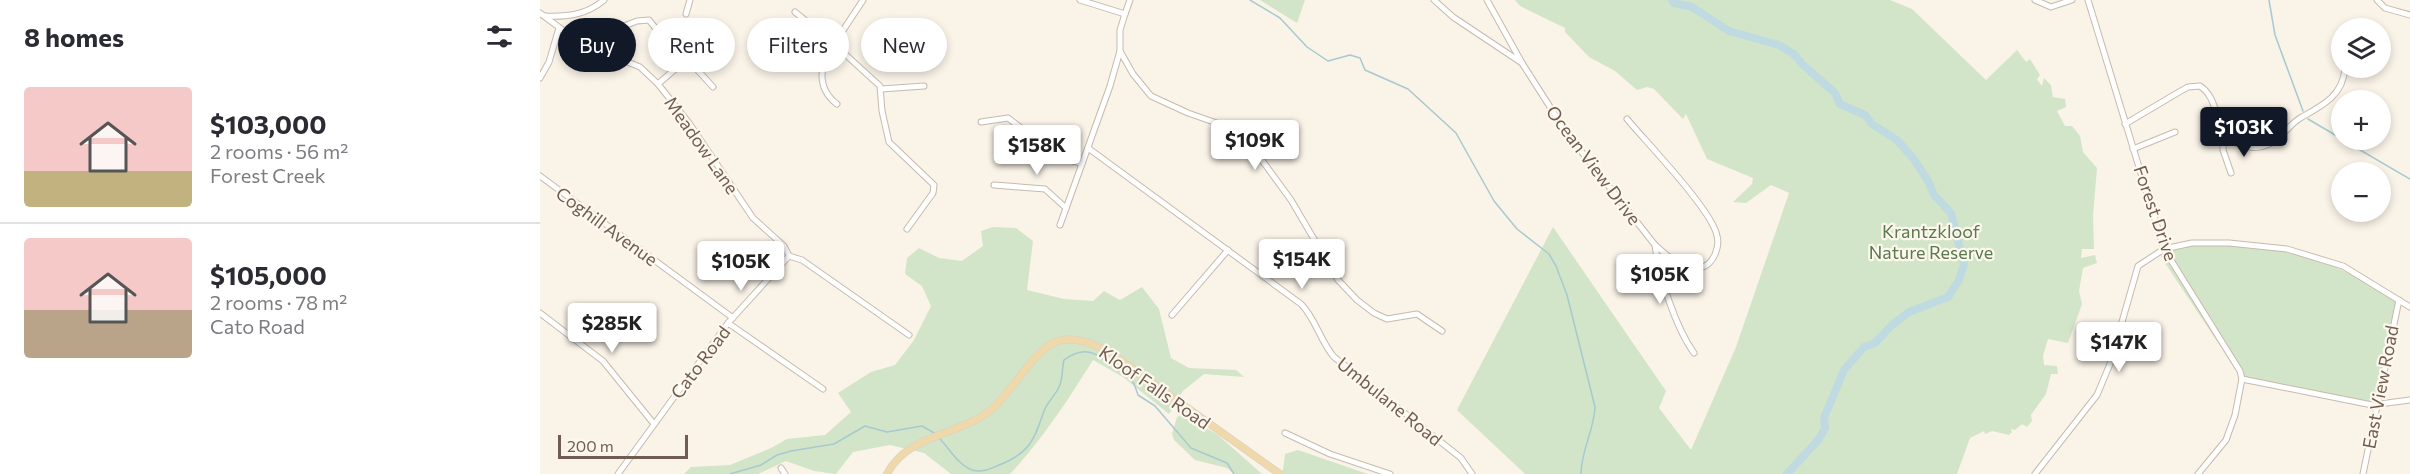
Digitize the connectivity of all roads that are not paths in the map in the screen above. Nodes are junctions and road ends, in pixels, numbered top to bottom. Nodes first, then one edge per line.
1 (604, 0) edge
2 (690, 0) edge
3 (863, 0) edge
4 (1080, 0) edge
5 (1130, 0) edge
6 (1434, 0) edge
7 (1487, 0) edge
8 (2035, 0) edge
9 (2072, 0) edge
10 (2088, 0) edge
11 (2377, 0) edge
12 (795, 12) dead end
13 (542, 14) edge
14 (686, 14) dead end
15 (1125, 14) junction
16 (2410, 15) edge
17 (802, 18) edge
18 (849, 21) edge
19 (558, 27) edge
20 (558, 31) edge
21 (1120, 51) junction
22 (849, 58) edge
23 (1522, 63) junction
24 (636, 65) edge
25 (672, 72) edge
26 (699, 72) edge
27 (822, 72) edge
28 (540, 78) edge
29 (2343, 78) edge
30 (658, 84) junction
31 (924, 86) dead end
32 (713, 87) dead end
33 (881, 89) junction
34 (837, 104) dead end
35 (1627, 119) dead end
36 (981, 122) dead end
37 (2126, 124) junction
38 (2223, 130) junction
39 (2175, 132) dead end
40 (1088, 148) junction
41 (2133, 149) junction
42 (1082, 164) junction
43 (2231, 173) dead end
44 (540, 176) edge
45 (994, 185) dead end
46 (1066, 208) junction
47 (1060, 225) dead end
48 (907, 229) dead end
49 (1655, 246) junction
50 (2164, 249) junction
51 (1228, 250) junction
52 (789, 256) junction
53 (2399, 300) junction
54 (2410, 307) edge
55 (540, 313) edge
56 (1172, 315) dead end
57 (733, 318) junction
58 (728, 323) junction
59 (1442, 331) dead end
60 (909, 335) dead end
61 (1694, 353) dead end
62 (2242, 379) junction
63 (823, 389) dead end
64 (2410, 400) edge
65 (2376, 405) junction
66 (654, 424) junction
67 (1285, 433) dead end
68 (781, 468) dead end
69 (618, 474) edge
70 (784, 474) edge
71 (887, 474) edge
72 (1280, 474) edge
73 (1390, 474) edge
74 (1472, 474) edge
75 (2035, 474) edge
76 (2198, 474) edge
77 (2363, 474) edge

1 - 13 street
2 - 14 street
3 - 18 street
4 - 15 street
5 - 15 street
6 - 23 street
7 - 23 street, Ocean View Drive
8 - 9 street
10 - 37 street, Forest Drive
11 - 16 street
12 - 17 street
13 - 19 street, Meadow Lane
15 - 21 street
20 - 28 street
21 - 40 street
21 - 59 street
22 - 33 street
23 - 49 street, Ocean View Drive
24 - 30 street, Meadow Lane
25 - 30 street
26 - 32 street
27 - 34 street
29 - 38 street
30 - 52 street, Meadow Lane
31 - 33 street
33 - 48 street
35 - 49 street, Ocean View Drive
36 - 42 street
37 - 38 street
37 - 41 street, Forest Drive
38 - 43 street
39 - 41 street
40 - 42 street
40 - 51 street, Umbulane Road
41 - 50 street, Forest Drive
42 - 46 street
44 - 57 street, Coghill Avenue
45 - 46 street
46 - 47 street
49 - 61 street
50 - 53 street
50 - 62 street, Forest Drive
50 - 75 street
51 - 56 street
51 - 74 street, Umbulane Road
52 - 57 street, Cato Road
52 - 60 street
53 - 54 street
53 - 65 street, East View Road
55 - 66 street
57 - 58 street, Cato Road
58 - 63 street
58 - 66 street, Cato Road
62 - 65 street
62 - 76 street
64 - 65 street
65 - 77 street, East View Road
66 - 69 street, Cato Road
67 - 73 street
68 - 70 street
71 - 72 main road, Kloof Falls Road

